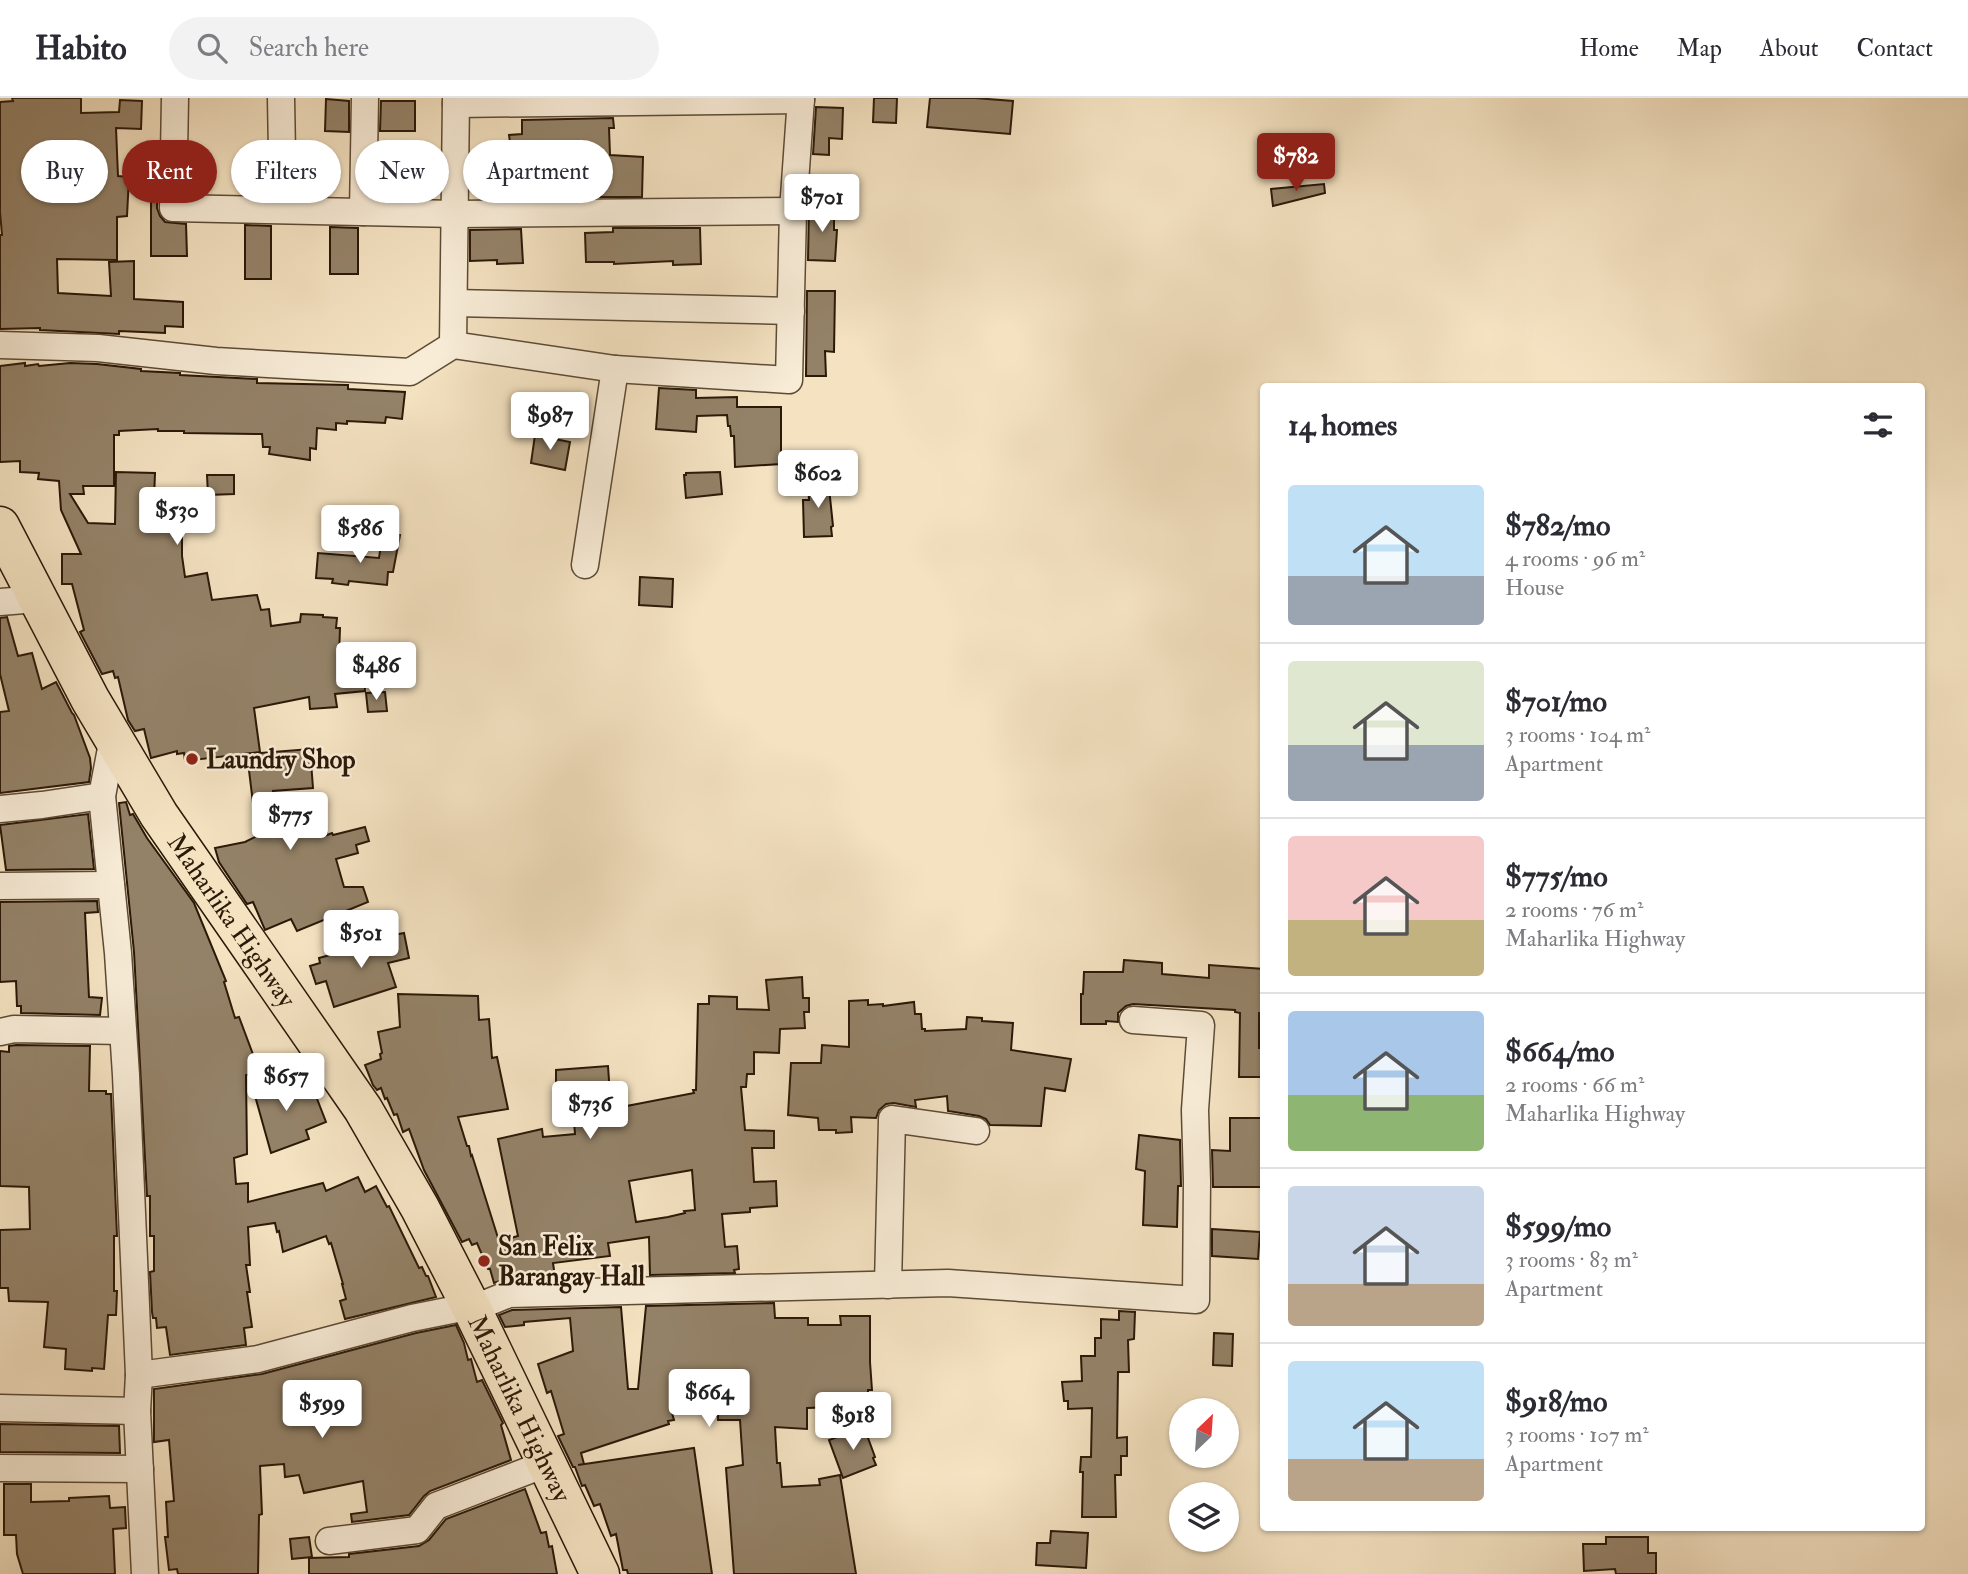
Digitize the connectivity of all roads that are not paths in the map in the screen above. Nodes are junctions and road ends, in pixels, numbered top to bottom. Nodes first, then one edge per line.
1 (175, 98) edge
2 (282, 98) edge
3 (365, 98) edge
4 (801, 99) edge
5 (456, 101) edge
6 (283, 209) junction
7 (793, 211) junction
8 (363, 212) junction
9 (456, 214) junction
10 (454, 303) junction
11 (791, 311) junction
12 (0, 345) edge
13 (453, 345) junction
14 (615, 369) junction
15 (0, 526) edge
16 (585, 565) dead end
17 (37, 599) junction
18 (0, 602) edge
19 (113, 738) junction
20 (102, 796) junction
21 (0, 809) edge
22 (111, 885) junction
23 (0, 886) edge
24 (1133, 1020) dead end
25 (123, 1031) junction
26 (0, 1032) edge
27 (976, 1132) dead end
28 (888, 1285) junction
29 (472, 1309) junction
30 (139, 1375) junction
31 (0, 1408) edge
32 (137, 1411) junction
33 (548, 1462) junction
34 (0, 1468) edge
35 (140, 1469) junction
36 (329, 1541) dead end
37 (145, 1574) edge
38 (600, 1574) edge

1 - 6 street
2 - 6 street
3 - 8 street
4 - 5 street
4 - 7 street
5 - 9 street
6 - 8 street
7 - 9 street
7 - 11 street
8 - 9 street
9 - 10 street
10 - 11 street
10 - 13 street
11 - 14 street
12 - 13 street
13 - 14 street
14 - 16 street
15 - 17 highway, Maharlika Highway
17 - 18 street
17 - 19 highway, Maharlika Highway
19 - 20 street
19 - 29 highway, Maharlika Highway
20 - 21 street
20 - 22 street
22 - 23 street
22 - 25 street
24 - 28 street
25 - 26 street
25 - 30 street
27 - 28 street
28 - 29 street
29 - 30 street
29 - 33 highway, Maharlika Highway
30 - 32 street
31 - 32 street
32 - 35 street
33 - 36 street
33 - 38 highway, Maharlika Highway
34 - 35 street
35 - 37 street

